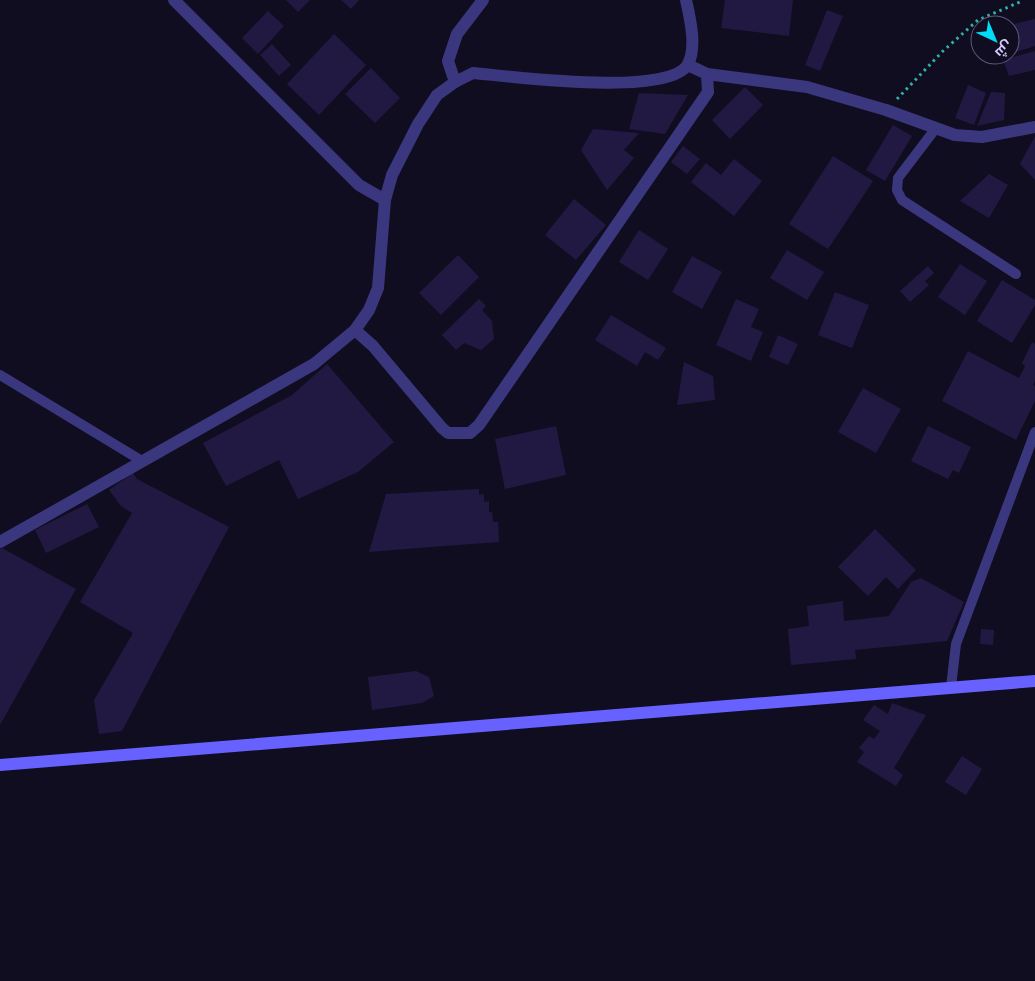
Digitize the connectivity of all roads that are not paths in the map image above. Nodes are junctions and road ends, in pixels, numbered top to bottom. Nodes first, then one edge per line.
1 (174, 0) edge
2 (483, 0) edge
3 (686, 0) edge
4 (688, 65) junction
5 (707, 74) junction
6 (455, 82) junction
7 (1035, 127) edge
8 (936, 128) junction
9 (385, 200) junction
10 (1016, 274) dead end
11 (355, 330) junction
12 (0, 375) edge
13 (1035, 432) edge
14 (142, 461) junction
15 (0, 542) edge
16 (1035, 681) edge
17 (951, 687) junction
18 (0, 765) edge

1 - 9 street
2 - 6 street
3 - 4 street
4 - 5 street
4 - 6 street
5 - 8 street
5 - 11 street
6 - 9 street
7 - 8 street
8 - 10 lane
9 - 11 street
11 - 14 street
12 - 14 lane
13 - 17 lane
14 - 15 street
16 - 17 main road
17 - 18 main road

